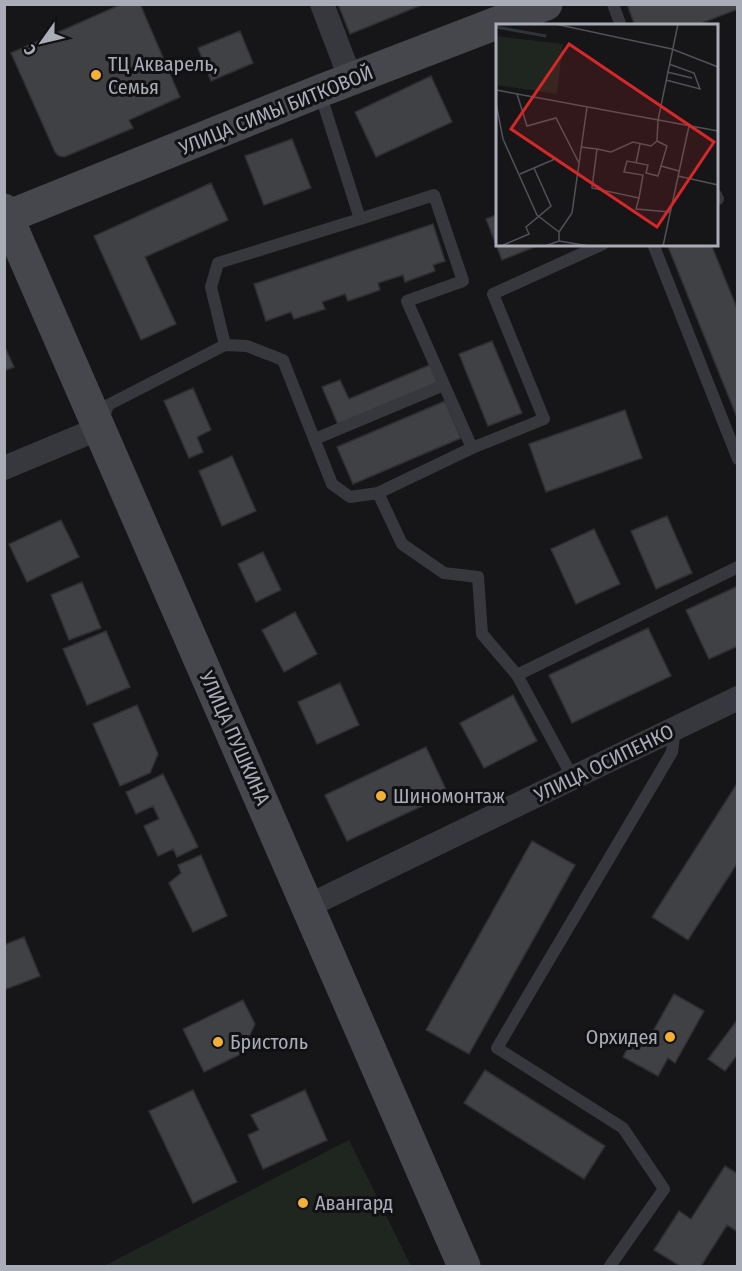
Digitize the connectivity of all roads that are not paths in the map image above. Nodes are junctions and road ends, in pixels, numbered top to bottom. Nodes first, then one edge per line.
1 (322, 4) edge
2 (546, 4) edge
3 (613, 4) edge
4 (620, 24) edge
5 (351, 80) junction
6 (320, 91) junction
7 (6, 213) edge
8 (360, 219) junction
9 (599, 246) edge
10 (654, 246) edge
11 (225, 345) junction
12 (444, 385) junction
13 (100, 428) junction
14 (315, 439) junction
15 (472, 448) junction
16 (738, 459) edge
17 (4, 468) edge
18 (378, 493) junction
19 (738, 567) edge
20 (517, 675) junction
21 (738, 699) edge
22 (675, 729) junction
23 (573, 778) junction
24 (308, 906) junction
25 (464, 1266) edge
26 (610, 1266) edge

1 - 5 street
2 - 5 street, УЛИЦА СИМЫ БИТКОВОЙ
3 - 4 lane
5 - 6 street, УЛИЦА СИМЫ БИТКОВОЙ
6 - 7 street, УЛИЦА СИМЫ БИТКОВОЙ
6 - 8 lane
7 - 13 street, УЛИЦА ПУШКИНА
8 - 11 lane
8 - 12 lane
9 - 15 lane
10 - 16 lane
11 - 13 lane
11 - 14 lane
12 - 14 lane
12 - 15 lane
13 - 17 street
13 - 24 street, УЛИЦА ПУШКИНА
14 - 18 lane
15 - 18 lane
18 - 20 lane
19 - 20 lane
20 - 23 lane
21 - 22 street, УЛИЦА ОСИПЕНКО
22 - 23 street, УЛИЦА ОСИПЕНКО
22 - 26 lane
23 - 24 street, УЛИЦА ОСИПЕНКО
24 - 25 street, УЛИЦА ПУШКИНА

